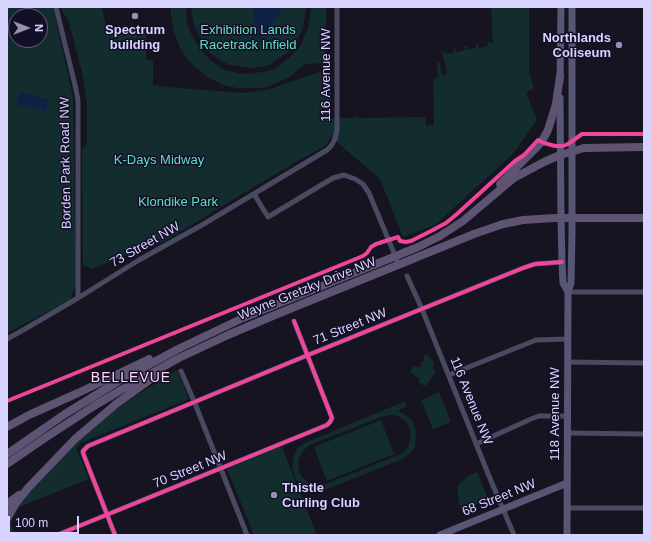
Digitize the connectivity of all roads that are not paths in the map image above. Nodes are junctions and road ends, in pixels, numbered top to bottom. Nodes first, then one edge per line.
1 (56, 7) edge
2 (337, 7) edge
3 (561, 7) edge
4 (572, 7) edge
5 (560, 76) junction
6 (333, 143) joint
7 (644, 147) edge
8 (572, 151) junction
9 (560, 155) junction
10 (254, 194) junction
11 (481, 205) junction
12 (561, 218) junction
13 (572, 218) junction
14 (644, 218) edge
15 (396, 256) junction
16 (562, 262) junction
17 (399, 265) junction
18 (407, 276) dead end
19 (568, 292) junction
20 (644, 292) edge
21 (78, 298) junction
22 (422, 309) junction
23 (294, 321) dead end
24 (7, 339) edge
25 (568, 339) junction
26 (178, 349) junction
27 (308, 355) junction
28 (179, 358) junction
29 (568, 362) junction
30 (644, 363) edge
31 (181, 371) dead end
32 (449, 375) junction
33 (194, 401) junction
34 (29, 415) junction
35 (568, 416) junction
36 (7, 422) edge
37 (7, 427) edge
38 (568, 434) junction
39 (644, 434) edge
40 (476, 444) junction
41 (7, 454) edge
42 (7, 464) edge
43 (221, 469) junction
44 (568, 483) junction
45 (28, 488) junction
46 (7, 504) edge
47 (568, 508) junction
48 (644, 508) edge
49 (503, 509) junction
50 (107, 514) junction
51 (7, 519) edge
52 (57, 535) edge
53 (115, 535) edge
54 (247, 535) edge
55 (440, 535) edge
56 (514, 535) edge
57 (568, 535) edge

1 - 21 street, Borden Park Road NW
2 - 6 street, 116 Avenue NW
3 - 5 main road, 118 Avenue NW
4 - 8 main road, 118 Avenue NW
5 - 9 main road, 118 Avenue NW
5 - 11 main road
6 - 10 street, 73 Street NW
7 - 8 main road, Wayne Gretzky Drive NW
8 - 9 main road, Wayne Gretzky Drive NW
8 - 13 main road, 118 Avenue NW
9 - 11 main road, Wayne Gretzky Drive NW
9 - 12 main road, 118 Avenue NW
10 - 15 street
10 - 21 street, 73 Street NW
11 - 15 main road, Wayne Gretzky Drive NW
12 - 13 main road, Wayne Gretzky Drive NW
12 - 16 main road, 118 Avenue NW
12 - 17 main road, Wayne Gretzky Drive NW
13 - 14 main road, Wayne Gretzky Drive NW
13 - 19 main road, 118 Avenue NW
15 - 17 street
15 - 26 main road, Wayne Gretzky Drive NW
16 - 19 main road, 118 Avenue NW
16 - 22 street, 71 Street NW
17 - 28 main road, Wayne Gretzky Drive NW
18 - 22 street, 116 Avenue NW
19 - 20 street
19 - 25 main road, 118 Avenue NW
21 - 24 street, 73 Street NW
22 - 27 street, 71 Street NW
22 - 32 street, 116 Avenue NW
23 - 27 street
25 - 29 main road, 118 Avenue NW
25 - 32 street
26 - 34 main road
26 - 41 main road, Wayne Gretzky Drive NW
27 - 33 street, 71 Street NW
27 - 43 street, 70 Street NW
28 - 42 main road, Wayne Gretzky Drive NW
28 - 45 main road
29 - 30 street
29 - 35 main road, 118 Avenue NW
31 - 33 street
32 - 40 street, 116 Avenue NW
33 - 43 street
33 - 50 street, 71 Street NW
34 - 36 main road
34 - 37 main road
35 - 38 main road, 118 Avenue NW
35 - 40 street
38 - 39 street
38 - 44 main road, 118 Avenue NW
40 - 49 street, 116 Avenue NW
43 - 50 street, 70 Street NW
43 - 54 street
44 - 47 main road, 118 Avenue NW
44 - 49 main road, 68 Street NW
45 - 46 main road
45 - 51 main road
47 - 48 street
47 - 57 main road, 118 Avenue NW
49 - 55 main road, 68 Street NW
49 - 56 street, 116 Avenue NW
50 - 52 street, 70 Street NW
50 - 53 street

